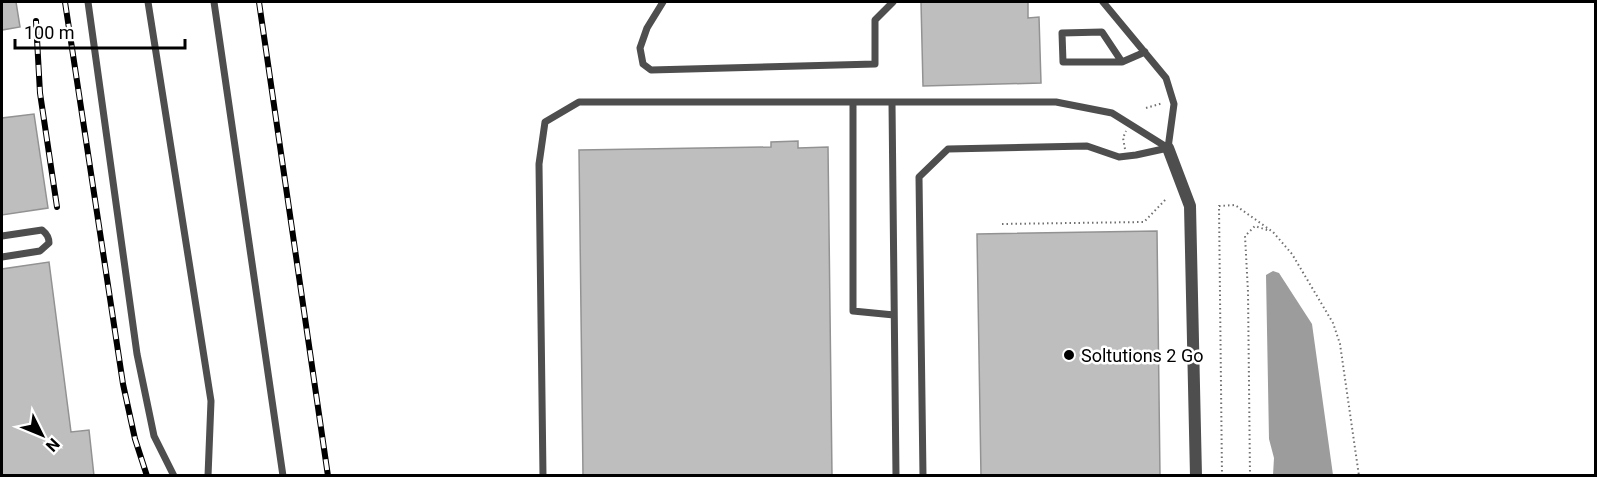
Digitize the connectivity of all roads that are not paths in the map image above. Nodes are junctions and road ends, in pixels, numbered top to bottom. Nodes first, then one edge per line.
1 (88, 2) edge
2 (148, 2) edge
3 (213, 2) edge
4 (663, 2) edge
5 (893, 2) edge
6 (1103, 2) edge
7 (1145, 52) junction
8 (1122, 62) junction
9 (853, 103) junction
10 (892, 103) junction
11 (1168, 148) junction
12 (2, 237) edge
13 (2, 257) edge
14 (894, 315) junction
15 (174, 476) edge
16 (208, 476) edge
17 (283, 476) edge
18 (543, 476) edge
19 (896, 476) edge
20 (923, 476) edge
21 (1196, 476) edge

1 - 15 lane
2 - 16 lane
3 - 17 lane
4 - 5 lane
6 - 7 lane
7 - 8 lane
7 - 11 lane
8 - 8 lane
9 - 10 lane
9 - 14 lane
9 - 18 lane
10 - 11 lane
10 - 14 lane
11 - 20 lane
11 - 21 street
12 - 13 lane
14 - 19 lane

